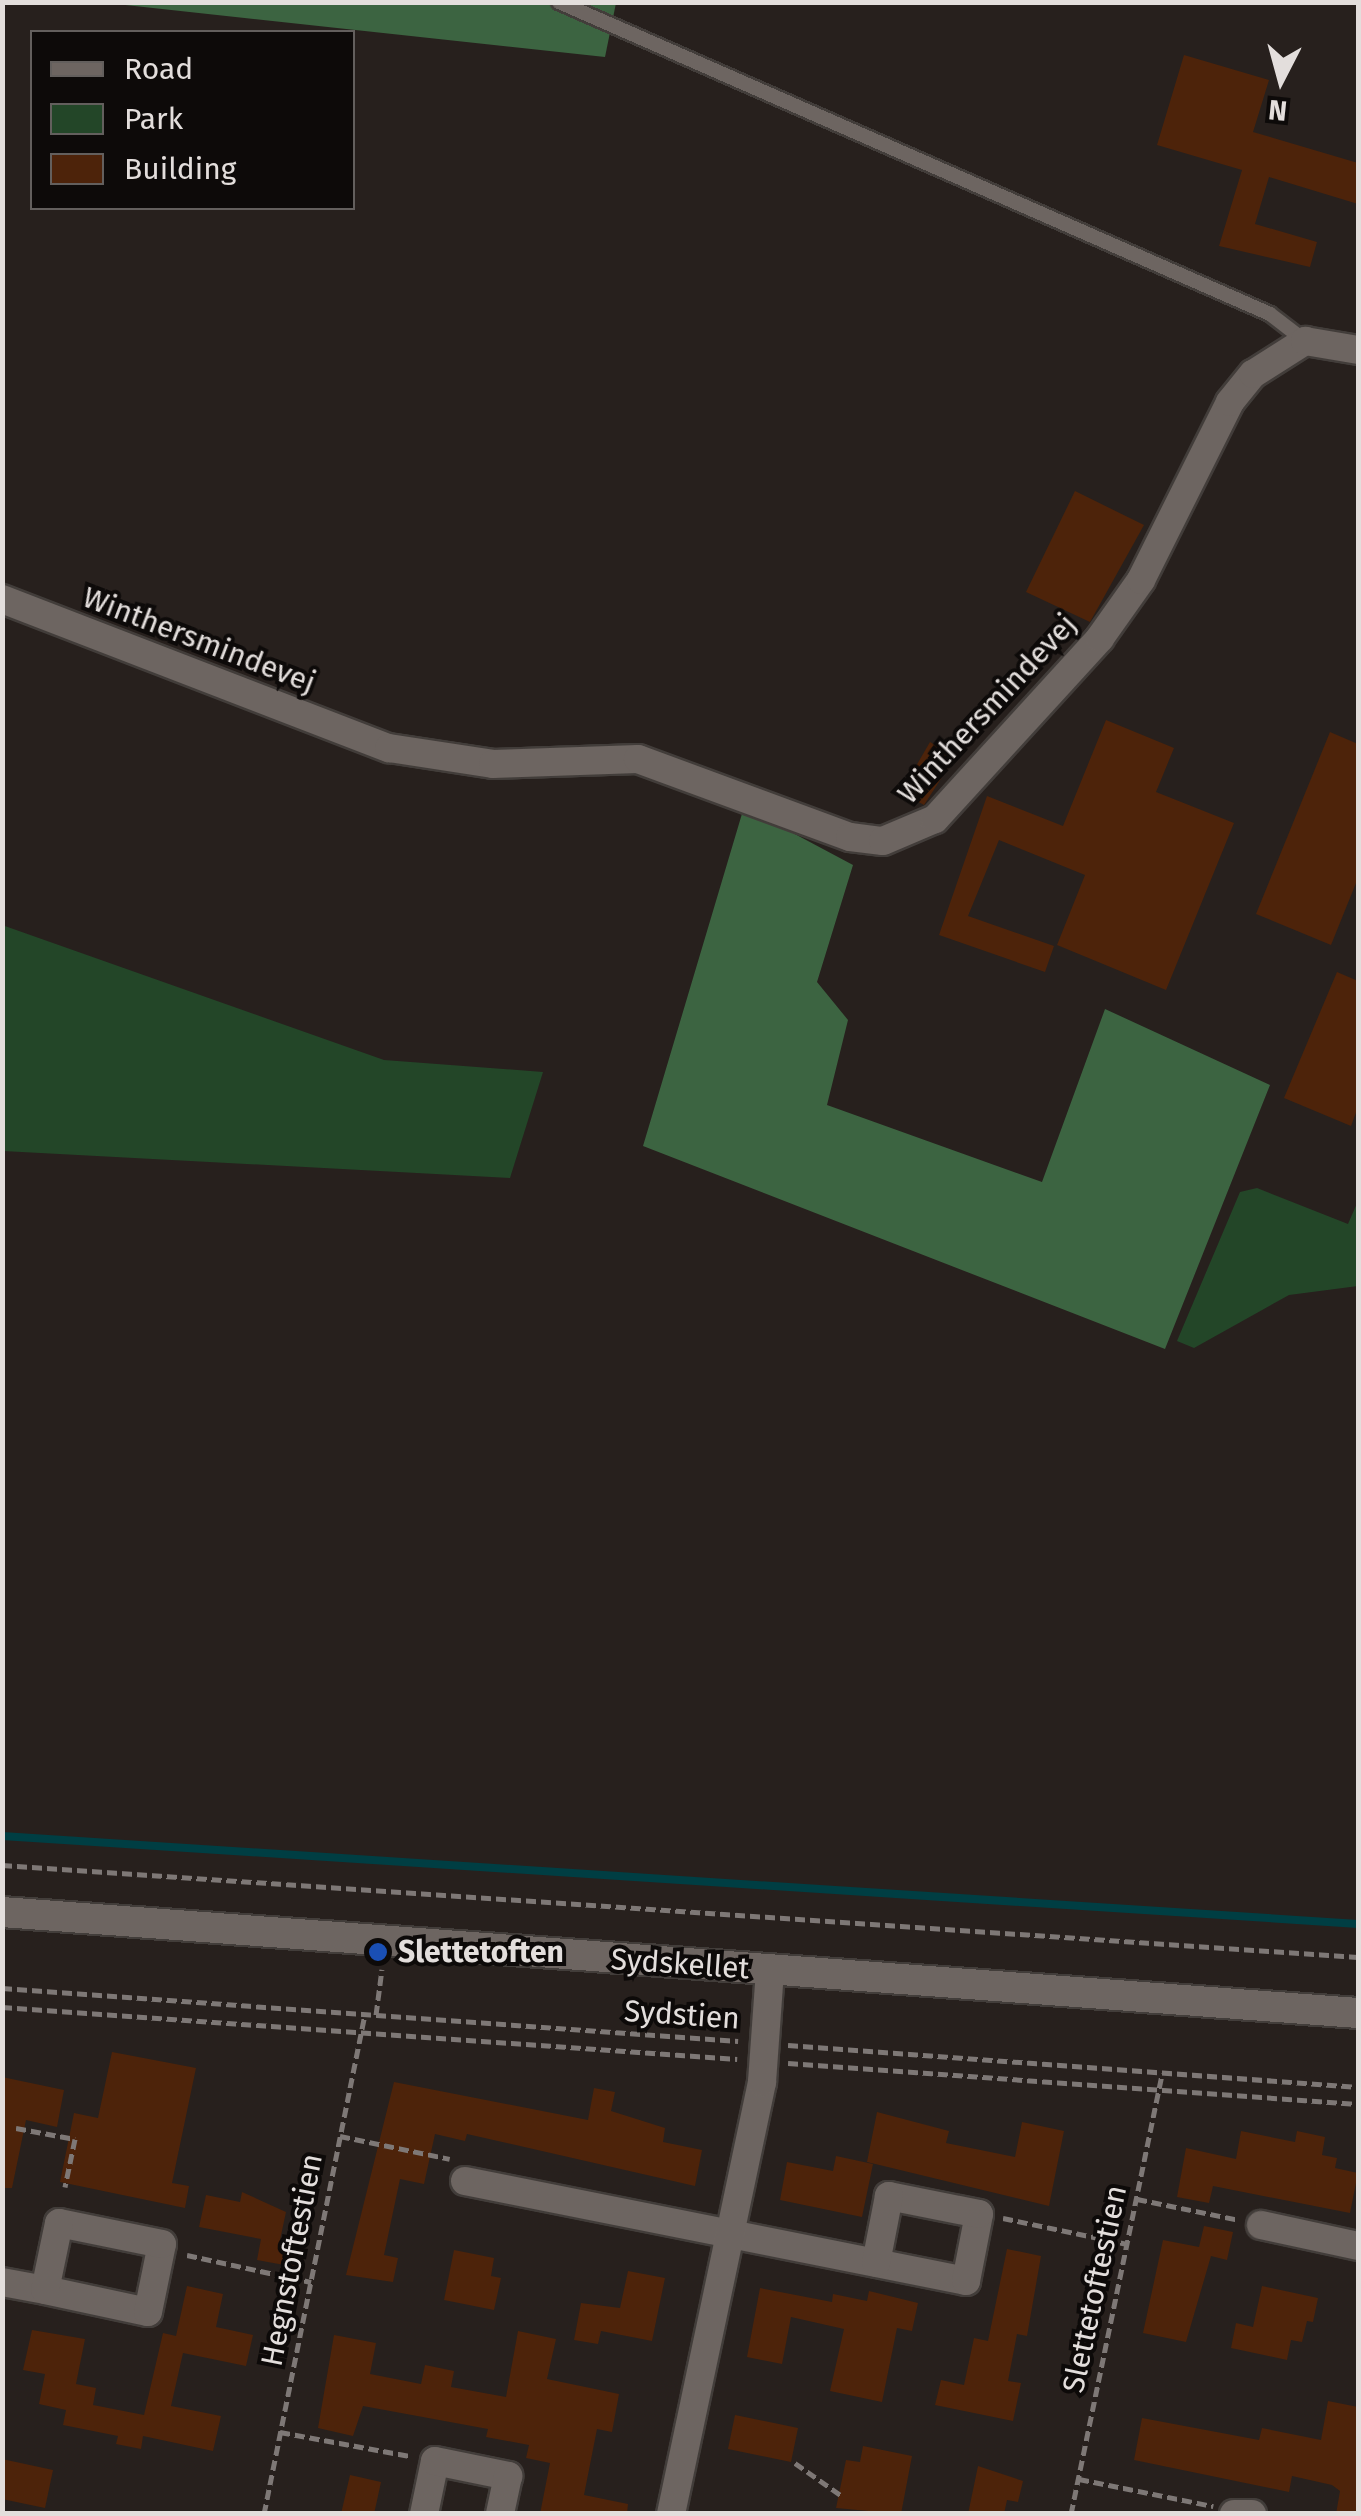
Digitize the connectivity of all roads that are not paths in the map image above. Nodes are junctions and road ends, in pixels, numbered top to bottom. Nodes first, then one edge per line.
1 (560, 2) edge
2 (1305, 340) junction
3 (1358, 350) edge
4 (2, 599) edge
5 (2, 1912) edge
6 (770, 1970) junction
7 (1358, 2013) edge
8 (465, 2181) road end
9 (1261, 2225) road end
10 (728, 2234) junction
11 (1358, 2246) edge
12 (876, 2263) junction
13 (2, 2282) edge
14 (44, 2290) junction
15 (424, 2514) edge
16 (500, 2514) edge
17 (671, 2514) edge

1 - 2 lane
2 - 3 street
2 - 4 street, Winthersmindevej
5 - 6 street, Sydskellet
6 - 7 street, Sydskellet
6 - 10 street
8 - 10 street
9 - 11 street
10 - 12 street
10 - 17 street
12 - 12 street
13 - 14 street
14 - 14 street
15 - 16 street

